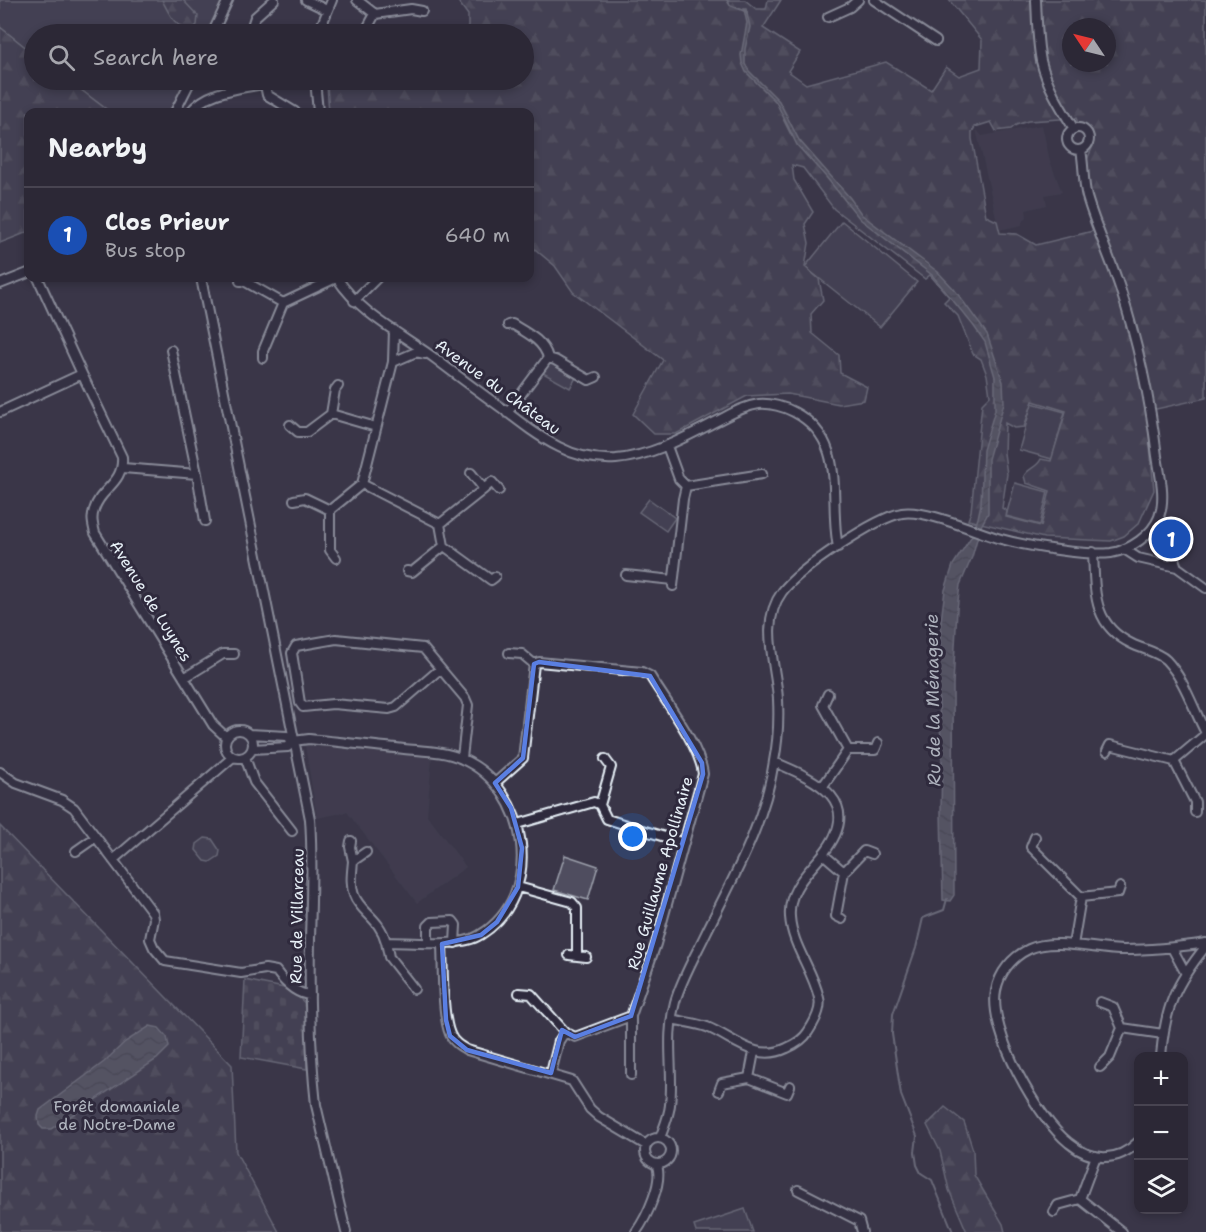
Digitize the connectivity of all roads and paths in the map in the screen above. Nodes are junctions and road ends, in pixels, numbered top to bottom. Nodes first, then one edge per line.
1 (228, 0) edge
2 (274, 0) edge
3 (306, 0) edge
4 (332, 0) edge
5 (357, 0) edge
6 (858, 0) edge
7 (874, 0) edge
8 (1036, 0) edge
9 (327, 10) junction
10 (422, 11) dead end
11 (375, 14) junction
12 (828, 17) dead end
13 (253, 23) dead end
14 (217, 24) edge
15 (322, 24) edge
16 (370, 24) edge
17 (936, 41) dead end
18 (186, 90) edge
19 (234, 90) edge
20 (251, 90) edge
21 (266, 90) edge
22 (316, 90) edge
23 (267, 96) junction
24 (177, 108) edge
25 (194, 108) edge
26 (288, 108) edge
27 (318, 108) edge
28 (1074, 129) junction
29 (1081, 150) junction
30 (24, 275) edge
31 (40, 282) edge
32 (202, 282) edge
33 (246, 282) edge
34 (328, 282) edge
35 (340, 282) edge
36 (373, 282) edge
37 (0, 284) edge
38 (354, 301) junction
39 (283, 303) junction
40 (508, 325) dead end
41 (394, 330) junction
42 (171, 350) dead end
43 (432, 356) junction
44 (263, 358) dead end
45 (548, 358) junction
46 (393, 362) junction
47 (81, 374) junction
48 (596, 377) dead end
49 (338, 386) dead end
50 (0, 412) edge
51 (507, 413) junction
52 (331, 414) junction
53 (290, 425) dead end
54 (376, 427) junction
55 (668, 446) junction
56 (123, 468) junction
57 (471, 472) dead end
58 (197, 474) junction
59 (762, 474) dead end
60 (362, 484) junction
61 (686, 486) junction
62 (483, 489) junction
63 (499, 490) dead end
64 (294, 500) dead end
65 (330, 510) junction
66 (1159, 517) junction
67 (205, 521) dead end
68 (440, 524) junction
69 (444, 546) junction
70 (838, 547) junction
71 (1124, 549) junction
72 (1093, 552) junction
73 (336, 558) dead end
74 (1177, 567) junction
75 (407, 571) dead end
76 (626, 575) dead end
77 (495, 577) dead end
78 (1206, 588) edge
79 (508, 653) dead end
80 (234, 654) dead end
81 (534, 664) junction
82 (440, 669) junction
83 (184, 678) junction
84 (828, 694) dead end
85 (249, 734) junction
86 (1206, 734) edge
87 (226, 737) junction
88 (293, 741) junction
89 (878, 744) dead end
90 (252, 749) junction
91 (848, 750) junction
92 (1107, 751) dead end
93 (233, 757) junction
94 (245, 757) junction
95 (462, 758) junction
96 (605, 759) dead end
97 (1174, 761) junction
98 (774, 762) junction
99 (0, 772) edge
100 (495, 783) junction
101 (823, 786) junction
102 (600, 805) junction
103 (1195, 812) dead end
104 (518, 824) junction
105 (292, 831) dead end
106 (96, 837) junction
107 (1035, 837) dead end
108 (351, 841) dead end
109 (684, 843) junction
110 (76, 851) dead end
111 (366, 852) dead end
112 (823, 854) junction
113 (872, 854) dead end
114 (113, 860) junction
115 (353, 861) junction
116 (844, 872) junction
117 (518, 887) junction
118 (1120, 887) dead end
119 (1081, 897) junction
120 (842, 919) dead end
121 (386, 942) junction
122 (428, 942) junction
123 (455, 943) junction
124 (442, 944) junction
125 (1073, 945) junction
126 (1206, 945) edge
127 (1172, 948) junction
128 (578, 956) dead end
129 (1185, 972) junction
130 (414, 989) dead end
131 (519, 993) dead end
132 (310, 995) junction
133 (1100, 1002) dead end
134 (632, 1016) junction
135 (672, 1019) junction
136 (1122, 1028) junction
137 (565, 1032) junction
138 (1163, 1034) junction
139 (754, 1052) junction
140 (1161, 1052) edge
141 (1100, 1067) dead end
142 (550, 1073) junction
143 (631, 1075) dead end
144 (749, 1078) junction
145 (790, 1086) dead end
146 (719, 1091) dead end
147 (660, 1138) junction
148 (646, 1145) junction
149 (1134, 1146) edge
150 (1096, 1156) junction
151 (656, 1164) junction
152 (798, 1190) dead end
153 (1080, 1199) junction
154 (1054, 1212) dead end
155 (346, 1232) edge
156 (636, 1232) edge
157 (862, 1232) edge
158 (1122, 1232) edge

1 - 14 street
2 - 13 street
3 - 9 street
4 - 9 street
5 - 11 street
6 - 12 street
7 - 17 street
8 - 28 street
9 - 15 street
10 - 11 street
11 - 16 street
18 - 24 street
19 - 25 street
20 - 23 street
21 - 23 street
22 - 27 street
23 - 26 street
28 - 29 street
28 - 29 street
29 - 66 street
30 - 37 street
31 - 47 street
32 - 88 street, Rue de Villarceau
33 - 39 street
34 - 39 street
35 - 38 street, Avenue du Château
36 - 38 street
38 - 41 street, Avenue du Château
39 - 44 street
40 - 45 street
41 - 43 street, Avenue du Château
41 - 46 street
42 - 58 street
43 - 46 street
43 - 51 street, Avenue du Château
45 - 48 street
45 - 51 street
46 - 54 street
47 - 50 street
47 - 56 street
49 - 52 street
51 - 55 street, Avenue du Château
52 - 53 street
52 - 54 street
54 - 60 street
55 - 61 street
55 - 70 street, Avenue du Château
56 - 58 street
56 - 83 street, Avenue de Luynes
57 - 62 street
58 - 67 street
59 - 61 street
60 - 65 street
60 - 68 street
61 - 76 street
62 - 63 street
62 - 68 street
64 - 65 street
65 - 73 street
66 - 71 street
66 - 74 street
68 - 69 street
69 - 75 street
69 - 77 street
70 - 72 street
70 - 98 street
71 - 72 street
71 - 74 street
72 - 86 street
74 - 78 street
79 - 81 street
80 - 83 street
81 - 100 street
81 - 109 street, Rue Guillaume Apollinaire
82 - 82 street
82 - 95 street
83 - 87 street, Avenue de Luynes
84 - 91 street
85 - 87 street
85 - 88 street
85 - 90 street
86 - 97 street
87 - 93 street, Avenue de Luynes
88 - 90 street
88 - 95 street
88 - 132 street, Rue de Villarceau
89 - 91 street
90 - 94 street
91 - 101 street
92 - 97 street
93 - 94 street
93 - 114 street
94 - 105 street
95 - 100 street
96 - 102 street
97 - 103 street
98 - 101 street
98 - 135 street
99 - 106 street
100 - 104 street
101 - 112 street
102 - 104 street
102 - 109 street
104 - 117 street
106 - 110 street
106 - 114 street
107 - 119 street
108 - 115 street
109 - 134 street, Rue Guillaume Apollinaire
111 - 115 street
112 - 116 street
112 - 139 street
113 - 116 street
114 - 132 street
115 - 121 street
116 - 120 street
117 - 123 street
117 - 128 street
118 - 119 street
119 - 125 street
121 - 122 street
121 - 130 street
122 - 123 street
122 - 124 street
123 - 124 street
124 - 142 street
125 - 127 street
125 - 150 street
126 - 127 street
126 - 129 street
127 - 129 street
129 - 138 street
131 - 137 street
132 - 155 street, Rue de Villarceau
133 - 136 street
134 - 137 street
134 - 143 street, Rue Guillaume Apollinaire
135 - 139 street
135 - 147 street
136 - 138 street
136 - 141 street
137 - 142 street
138 - 140 street
139 - 144 street
142 - 148 street
144 - 145 street
144 - 146 street
147 - 148 street
147 - 151 street
148 - 151 street
149 - 150 street
150 - 153 street
151 - 156 street
152 - 157 street
153 - 154 street
153 - 158 street

